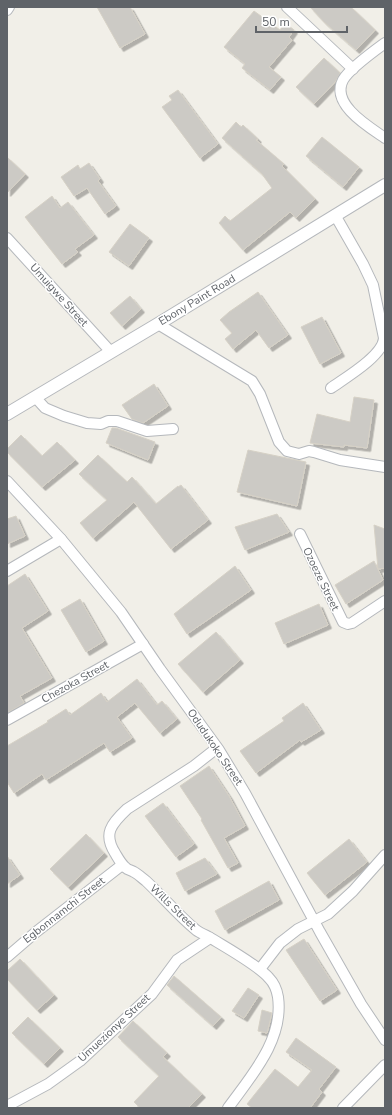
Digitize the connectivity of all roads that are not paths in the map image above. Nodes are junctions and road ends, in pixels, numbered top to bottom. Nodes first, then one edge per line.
1 (9, 7) edge
2 (287, 7) edge
3 (7, 10) edge
4 (385, 43) edge
5 (353, 69) junction
6 (385, 138) edge
7 (384, 187) edge
8 (335, 216) junction
9 (7, 238) edge
10 (158, 324) junction
11 (111, 352) junction
12 (331, 388) dead end
13 (35, 397) junction
14 (7, 414) edge
15 (173, 429) dead end
16 (385, 467) edge
17 (7, 481) edge
18 (300, 534) dead end
19 (61, 539) junction
20 (7, 571) edge
21 (385, 601) edge
22 (143, 644) junction
23 (7, 720) edge
24 (217, 748) junction
25 (385, 855) edge
26 (122, 865) junction
27 (315, 921) junction
28 (210, 938) junction
29 (7, 957) edge
30 (260, 969) junction
31 (385, 1040) edge
32 (385, 1065) edge
33 (7, 1106) edge
34 (343, 1107) edge
35 (228, 1108) edge

1 - 3 street
2 - 5 street
4 - 5 street
5 - 6 street
7 - 8 street, Ebony Paint Road
8 - 10 street, Ebony Paint Road
8 - 12 street
9 - 11 street, Umuigwe Street
10 - 11 street, Ebony Paint Road
10 - 16 street
11 - 13 street, Ebony Paint Road
13 - 14 street, Ebony Paint Road
13 - 15 street
17 - 19 street, Odudukoko Street
18 - 21 street, Ozoeze Street
19 - 20 street
19 - 22 street, Odudukoko Street
22 - 23 street, Chezoka Street
22 - 24 street, Odudukoko Street
24 - 26 street, Wills Street
24 - 27 street, Odudukoko Street
25 - 27 street
26 - 28 street, Wills Street
26 - 29 street, Egbonnamchi Street
27 - 30 street
27 - 31 street, Odudukoko Street
28 - 30 street, Wills Street
28 - 33 street, Umuezionye Street
30 - 35 street, Wills Street
32 - 34 street

